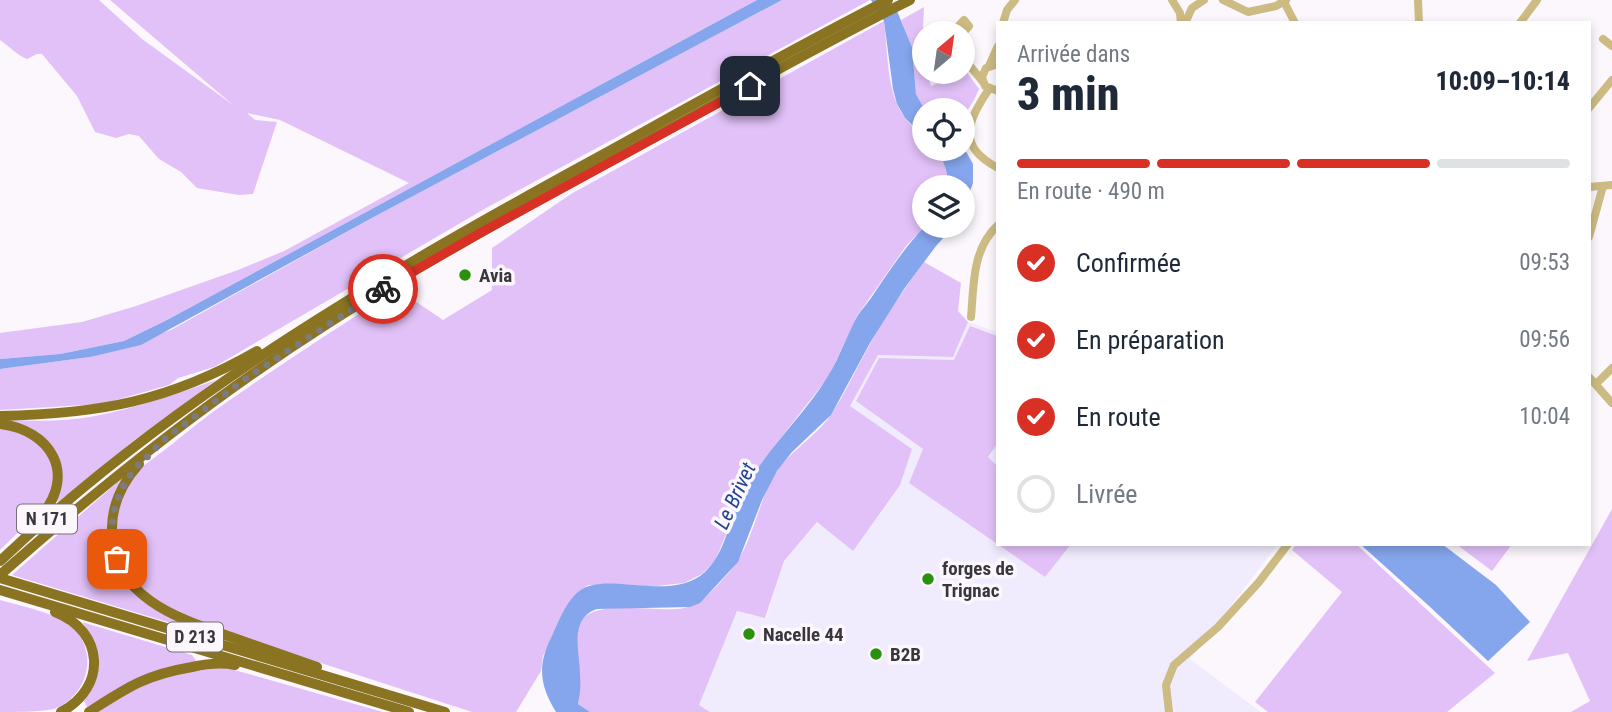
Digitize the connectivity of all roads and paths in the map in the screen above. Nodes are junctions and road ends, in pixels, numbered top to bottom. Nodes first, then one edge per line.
1 (888, 0) edge
2 (1015, 0) edge
3 (1204, 0) edge
4 (1223, 0) edge
5 (1418, 0) edge
6 (1537, 0) edge
7 (1284, 1) edge
8 (906, 2) edge
9 (1175, 3) edge
10 (1192, 8) junction
11 (875, 12) junction
12 (1004, 21) edge
13 (1182, 21) edge
14 (1184, 21) edge
15 (1293, 21) edge
16 (1419, 21) edge
17 (1521, 21) edge
18 (1603, 39) dead end
19 (1612, 46) edge
20 (991, 66) edge
21 (975, 72) edge
22 (983, 82) junction
23 (1611, 82) edge
24 (993, 90) edge
25 (1591, 106) edge
26 (996, 167) edge
27 (1608, 185) edge
28 (996, 227) edge
29 (1591, 232) edge
30 (971, 317) dead end
31 (282, 342) junction
32 (1612, 368) edge
33 (1591, 379) edge
34 (1596, 384) junction
35 (1612, 403) edge
36 (0, 416) edge
37 (0, 424) edge
38 (158, 444) junction
39 (1286, 546) edge
40 (0, 555) edge
41 (0, 561) edge
42 (0, 576) edge
43 (18, 589) junction
44 (2, 590) edge
45 (272, 671) junction
46 (371, 690) junction
47 (61, 712) edge
48 (89, 712) edge
49 (409, 712) edge
50 (445, 712) edge
51 (1169, 712) edge

1 - 11 highway, N 171
2 - 12 street
3 - 10 street
4 - 7 street
5 - 16 street
6 - 17 street
7 - 15 street
8 - 11 highway, N 171
9 - 10 street
9 - 13 street
10 - 14 street
11 - 31 highway, N 171
11 - 38 highway, N 171
18 - 19 street
20 - 22 street
21 - 22 street
22 - 24 street
23 - 25 street
24 - 26 street
27 - 29 street
28 - 30 street
31 - 36 highway
31 - 41 highway, N 171
32 - 34 street
33 - 34 street
34 - 35 street
37 - 40 highway
38 - 42 highway, N 171
38 - 46 highway
39 - 51 street
42 - 43 highway
43 - 44 highway, D 213
43 - 45 highway, D 213
43 - 46 highway, D 213
43 - 47 highway
45 - 48 highway
45 - 49 highway, D 213
46 - 50 highway, D 213

